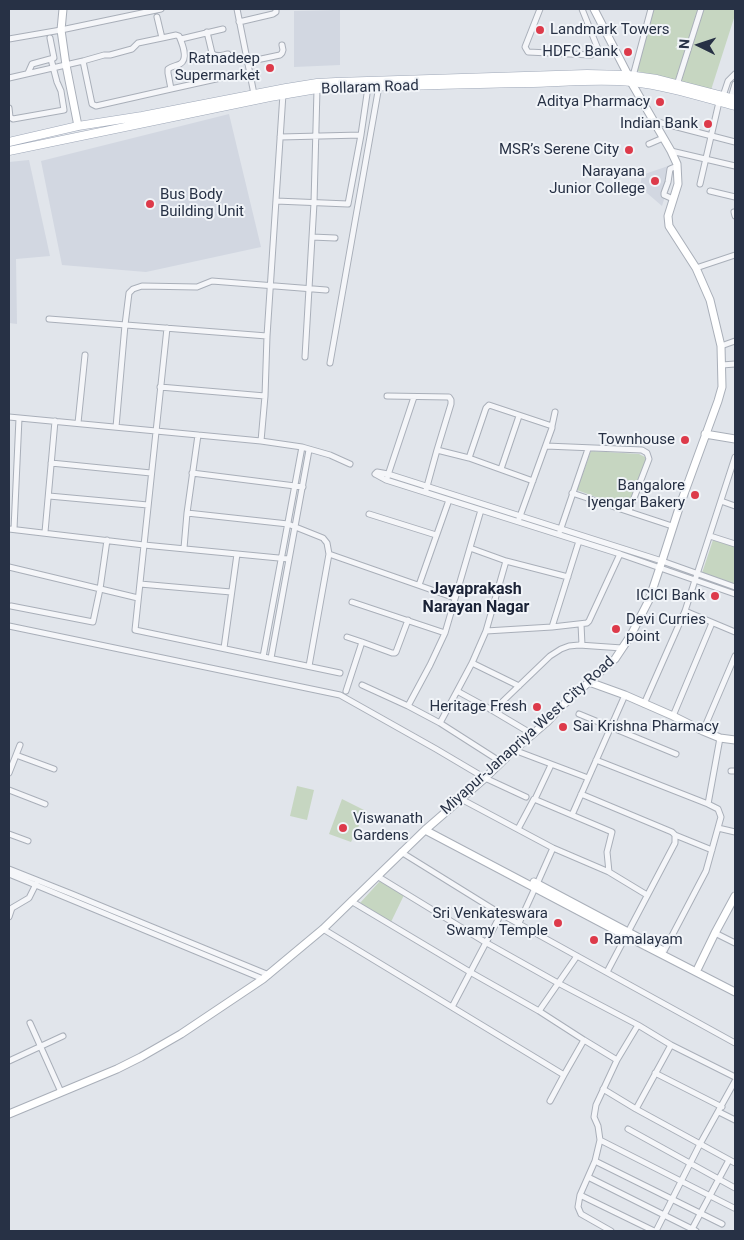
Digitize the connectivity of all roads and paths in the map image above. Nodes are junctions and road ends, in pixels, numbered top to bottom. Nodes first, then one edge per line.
1 (63, 9) edge
2 (161, 9) edge
3 (237, 9) edge
4 (276, 9) edge
5 (540, 9) edge
6 (582, 9) edge
7 (651, 9) edge
8 (701, 9) edge
9 (595, 11) edge
10 (585, 15) junction
11 (157, 18) dead end
12 (239, 22) junction
13 (223, 29) dead end
14 (61, 30) junction
15 (207, 32) junction
16 (50, 38) dead end
17 (162, 38) junction
18 (181, 38) junction
19 (9, 39) edge
20 (282, 45) dead end
21 (228, 54) dead end
22 (51, 59) junction
23 (83, 61) junction
24 (247, 62) junction
25 (66, 65) junction
26 (54, 68) junction
27 (28, 74) junction
28 (735, 74) edge
29 (234, 75) dead end
30 (9, 78) edge
31 (631, 78) junction
32 (676, 84) junction
33 (735, 84) edge
34 (379, 86) junction
35 (368, 87) junction
36 (171, 89) junction
37 (317, 89) junction
38 (254, 94) junction
39 (283, 94) junction
40 (727, 99) edge
41 (735, 106) edge
42 (9, 108) edge
43 (653, 121) junction
44 (78, 126) junction
45 (361, 135) junction
46 (316, 136) junction
47 (711, 136) junction
48 (280, 137) junction
49 (663, 138) junction
50 (9, 142) edge
51 (735, 142) edge
52 (649, 144) dead end
53 (9, 151) edge
54 (671, 151) junction
55 (706, 158) junction
56 (735, 166) edge
57 (700, 184) dead end
58 (710, 191) dead end
59 (735, 196) edge
60 (276, 201) junction
61 (314, 203) junction
62 (312, 237) junction
63 (335, 238) dead end
64 (735, 255) edge
65 (696, 268) junction
66 (270, 285) junction
67 (310, 288) junction
68 (326, 290) dead end
69 (49, 319) dead end
70 (125, 325) junction
71 (167, 328) junction
72 (267, 336) junction
73 (735, 341) edge
74 (721, 346) junction
75 (85, 355) dead end
76 (305, 357) dead end
77 (330, 363) dead end
78 (735, 364) edge
79 (722, 365) junction
80 (160, 387) junction
81 (265, 396) junction
82 (387, 396) dead end
83 (414, 397) junction
84 (555, 412) dead end
85 (520, 416) junction
86 (9, 417) edge
87 (19, 418) junction
88 (55, 421) junction
89 (78, 423) junction
90 (552, 426) junction
91 (116, 427) junction
92 (156, 431) junction
93 (705, 434) junction
94 (198, 435) junction
95 (735, 439) edge
96 (261, 441) junction
97 (546, 446) junction
98 (302, 447) junction
99 (588, 449) junction
100 (309, 450) junction
101 (437, 450) junction
102 (735, 457) edge
103 (469, 458) junction
104 (52, 463) junction
105 (350, 464) dead end
106 (501, 469) junction
107 (733, 472) edge
108 (151, 473) junction
109 (192, 473) junction
110 (534, 480) junction
111 (295, 486) junction
112 (303, 487) junction
113 (426, 490) junction
114 (572, 493) junction
115 (49, 496) junction
116 (449, 500) junction
117 (721, 501) junction
118 (148, 505) junction
119 (735, 506) edge
120 (481, 510) junction
121 (628, 512) junction
122 (187, 513) junction
123 (369, 514) dead end
124 (519, 519) junction
125 (288, 524) junction
126 (672, 526) junction
127 (295, 527) junction
128 (11, 529) edge
129 (45, 532) junction
130 (559, 532) junction
131 (436, 535) junction
132 (710, 536) junction
133 (107, 540) junction
134 (579, 541) junction
135 (735, 544) edge
136 (144, 545) junction
137 (184, 548) junction
138 (470, 548) junction
139 (237, 554) junction
140 (329, 554) junction
141 (620, 554) junction
142 (281, 557) junction
143 (289, 559) junction
144 (506, 561) junction
145 (661, 564) junction
146 (9, 566) edge
147 (697, 574) junction
148 (568, 577) junction
149 (696, 580) junction
150 (140, 584) junction
151 (419, 585) junction
152 (735, 587) edge
153 (100, 589) junction
154 (231, 592) junction
155 (735, 594) edge
156 (138, 598) junction
157 (455, 598) junction
158 (352, 602) dead end
159 (11, 606) dead end
160 (685, 611) junction
161 (408, 620) junction
162 (712, 623) junction
163 (581, 624) junction
164 (9, 626) edge
165 (552, 627) junction
166 (486, 632) junction
167 (735, 632) edge
168 (445, 633) junction
169 (347, 637) dead end
170 (362, 642) junction
171 (582, 645) junction
172 (224, 648) junction
173 (622, 648) junction
174 (263, 657) junction
175 (271, 658) junction
176 (735, 660) edge
177 (472, 663) junction
178 (309, 666) junction
179 (340, 673) dead end
180 (589, 682) junction
181 (362, 685) dead end
182 (520, 686) junction
183 (346, 691) dead end
184 (457, 691) junction
185 (625, 695) junction
186 (644, 704) junction
187 (408, 706) junction
188 (490, 709) junction
189 (579, 714) dead end
190 (673, 716) junction
191 (440, 723) junction
192 (611, 727) junction
193 (704, 731) junction
194 (532, 734) junction
195 (720, 738) junction
196 (735, 740) edge
197 (20, 745) dead end
198 (514, 750) junction
199 (676, 754) dead end
200 (16, 755) junction
201 (596, 760) junction
202 (501, 762) junction
203 (551, 765) junction
204 (54, 769) dead end
205 (9, 772) edge
206 (485, 778) junction
207 (588, 778) junction
208 (9, 790) edge
209 (581, 794) junction
210 (526, 797) dead end
211 (461, 799) junction
212 (535, 800) junction
213 (45, 804) dead end
214 (708, 804) junction
215 (572, 815) junction
216 (718, 828) junction
217 (427, 829) junction
218 (518, 829) junction
219 (735, 832) edge
220 (9, 834) edge
221 (674, 835) junction
222 (28, 840) dead end
223 (554, 848) junction
224 (712, 850) junction
225 (401, 852) junction
226 (9, 869) edge
227 (609, 872) junction
228 (9, 874) edge
229 (377, 876) junction
230 (36, 884) junction
231 (536, 886) junction
232 (647, 895) junction
233 (735, 896) edge
234 (351, 901) junction
235 (11, 908) edge
236 (501, 914) junction
237 (9, 917) edge
238 (519, 923) junction
239 (323, 929) junction
240 (715, 933) junction
241 (627, 934) junction
242 (486, 942) junction
243 (735, 943) edge
244 (664, 951) junction
245 (577, 956) junction
246 (698, 968) junction
247 (470, 972) junction
248 (607, 972) junction
249 (266, 977) junction
250 (558, 983) junction
251 (735, 988) edge
252 (735, 992) edge
253 (452, 1007) junction
254 (540, 1011) junction
255 (30, 1023) dead end
256 (638, 1025) junction
257 (63, 1036) dead end
258 (584, 1040) junction
259 (735, 1043) edge
260 (671, 1045) junction
261 (41, 1046) junction
262 (617, 1060) junction
263 (9, 1061) edge
264 (655, 1073) junction
265 (564, 1075) junction
266 (735, 1079) edge
267 (603, 1089) junction
268 (62, 1092) junction
269 (550, 1101) dead end
270 (636, 1109) junction
271 (720, 1109) junction
272 (9, 1114) edge
273 (735, 1120) edge
274 (628, 1129) dead end
275 (600, 1140) junction
276 (700, 1144) junction
277 (729, 1160) junction
278 (595, 1161) junction
279 (735, 1163) edge
280 (691, 1164) junction
281 (588, 1177) junction
282 (719, 1179) junction
283 (682, 1181) junction
284 (735, 1188) edge
285 (580, 1195) junction
286 (710, 1196) junction
287 (672, 1199) junction
288 (734, 1208) dead end
289 (701, 1214) junction
290 (664, 1215) junction
291 (722, 1224) dead end
292 (611, 1231) edge
293 (655, 1231) edge
294 (693, 1231) edge

1 - 14 street
2 - 14 street
3 - 12 street
4 - 12 street
5 - 10 street
6 - 10 street
7 - 31 street
8 - 32 street
9 - 10 street
9 - 31 street, Miyapur-Janapriya West City Road
11 - 17 street
12 - 24 street
13 - 15 street
14 - 19 street
14 - 25 street
15 - 18 street
15 - 21 street
16 - 22 street
17 - 18 street
17 - 23 street
18 - 36 street
20 - 24 street
22 - 26 street
22 - 27 street
23 - 25 street
23 - 36 street
24 - 38 street
25 - 26 street
25 - 44 street
26 - 27 street
26 - 42 street
27 - 30 street
28 - 40 street
29 - 36 street
31 - 32 main road, Bollaram Road
31 - 34 main road, Bollaram Road
31 - 38 main road, Bollaram Road
31 - 40 main road, Bollaram Road
31 - 43 street, Miyapur-Janapriya West City Road
32 - 40 main road, Bollaram Road
33 - 40 street
34 - 35 main road, Bollaram Road
34 - 77 street
35 - 37 main road, Bollaram Road
35 - 45 street
37 - 39 main road, Bollaram Road
37 - 46 street
38 - 44 main road, Bollaram Road
39 - 48 street
39 - 53 main road, Bollaram Road
40 - 41 main road, Bollaram Road
40 - 47 street
43 - 47 street
43 - 49 street, Miyapur-Janapriya West City Road
44 - 50 main road, Bollaram Road
45 - 46 street
45 - 61 street
46 - 48 street
46 - 61 street
47 - 51 street
47 - 55 street
48 - 60 street
49 - 52 street
49 - 54 street, Miyapur-Janapriya West City Road
54 - 55 street
54 - 65 street, Miyapur-Janapriya West City Road
55 - 56 street
55 - 57 street
58 - 59 street
60 - 61 street
60 - 66 street
61 - 62 street
62 - 63 street
62 - 67 street
64 - 65 street
65 - 74 street, Miyapur-Janapriya West City Road
66 - 67 street
66 - 70 street
66 - 72 street
67 - 68 street
67 - 76 street
69 - 70 street
70 - 71 street
70 - 91 street
71 - 72 street
71 - 80 street
72 - 81 street
73 - 74 street
74 - 79 street, Miyapur-Janapriya West City Road
75 - 89 street
78 - 79 street
79 - 93 street, Miyapur-Janapriya West City Road
80 - 81 street
80 - 92 street
81 - 96 street
82 - 83 street
83 - 101 street
83 - 113 street
84 - 90 street
85 - 90 street
85 - 103 street
85 - 106 street
86 - 87 street
87 - 88 street
87 - 128 street
88 - 89 street
88 - 104 street
89 - 91 street
90 - 97 street
91 - 92 street
92 - 94 street
92 - 108 street
93 - 95 street
93 - 126 street, Miyapur-Janapriya West City Road
94 - 96 street
94 - 109 street
96 - 98 street
97 - 99 street
97 - 110 street
98 - 100 street
98 - 111 street
99 - 114 street
99 - 121 street
100 - 105 street
100 - 112 street
101 - 103 street
101 - 113 street
102 - 107 street
103 - 106 street
104 - 108 street
104 - 115 street
106 - 110 street
107 - 117 street
108 - 118 street
109 - 111 street
109 - 122 street
110 - 124 street
111 - 112 street
111 - 125 street
112 - 127 street
113 - 116 street
113 - 124 street
114 - 121 street
114 - 130 street
115 - 118 street
115 - 129 street
116 - 120 street
116 - 131 street
117 - 119 street
117 - 132 street
118 - 136 street
120 - 124 street
120 - 138 street
121 - 126 street
122 - 125 street
122 - 137 street
123 - 131 street
124 - 130 street
125 - 127 street
125 - 142 street
126 - 145 street, Miyapur-Janapriya West City Road
127 - 140 street
127 - 143 street
128 - 129 street
129 - 133 street
130 - 134 street
130 - 145 street
131 - 151 street
132 - 135 street
132 - 147 street
133 - 136 street
133 - 153 street
134 - 141 street
134 - 148 street
136 - 137 street
136 - 150 street
137 - 139 street
138 - 144 street
138 - 157 street
139 - 142 street
139 - 154 street
140 - 151 street
140 - 178 street
141 - 145 street
141 - 163 street
142 - 143 street
142 - 174 street
143 - 175 street
144 - 148 street
144 - 166 street
145 - 147 street
145 - 149 street
145 - 173 street, Miyapur-Janapriya West City Road
146 - 153 street
147 - 149 street
147 - 152 street
148 - 165 street
149 - 155 street
149 - 160 street
150 - 154 street
150 - 156 street
151 - 157 street
153 - 156 street
153 - 159 street
154 - 172 street
156 - 172 street
157 - 168 street
158 - 161 street
160 - 162 street
160 - 186 street
161 - 168 street
161 - 170 street
162 - 167 street
162 - 190 street
163 - 165 street
163 - 171 street
164 - 206 street
165 - 166 street
166 - 177 street
168 - 187 street
169 - 170 street
170 - 183 street
171 - 173 street
171 - 182 street
172 - 174 street
173 - 180 street, Miyapur-Janapriya West City Road
174 - 175 street
175 - 178 street
176 - 193 street
177 - 182 street
177 - 184 street
178 - 179 street
180 - 185 street
180 - 194 street, Miyapur-Janapriya West City Road
181 - 187 street
182 - 188 street
184 - 188 street
184 - 191 street
185 - 186 street
185 - 192 street
186 - 190 street
187 - 191 street
188 - 194 street
189 - 192 street
190 - 193 street
191 - 202 street
192 - 199 street
192 - 201 street
193 - 195 street
194 - 198 street, Miyapur-Janapriya West City Road
195 - 196 street
195 - 214 street
197 - 200 street
198 - 202 street, Miyapur-Janapriya West City Road
198 - 203 street
200 - 204 street
200 - 205 street
201 - 207 street
201 - 214 street
202 - 206 street, Miyapur-Janapriya West City Road
203 - 207 street
203 - 212 street
206 - 210 street
206 - 211 street, Miyapur-Janapriya West City Road
207 - 209 street
208 - 213 street
209 - 215 street
209 - 221 street
211 - 217 street, Miyapur-Janapriya West City Road
211 - 218 street
212 - 215 street
212 - 218 street
214 - 216 street
215 - 227 street
216 - 219 street
216 - 224 street
217 - 225 street, Miyapur-Janapriya West City Road
217 - 231 street
218 - 223 street
220 - 222 street
221 - 224 street
221 - 232 street
223 - 227 street
223 - 231 street
224 - 244 street
225 - 229 street, Miyapur-Janapriya West City Road
225 - 236 street
226 - 249 street
227 - 232 street
228 - 230 street
229 - 234 street, Miyapur-Janapriya West City Road
229 - 242 street
230 - 235 street
230 - 249 street
231 - 238 street
231 - 241 street
232 - 241 street
233 - 240 street
234 - 239 street, Miyapur-Janapriya West City Road
234 - 247 street
235 - 237 street
236 - 238 street
236 - 242 street
238 - 245 street
239 - 249 street, Miyapur-Janapriya West City Road
239 - 253 street
240 - 243 street
240 - 246 street
241 - 244 street
241 - 248 street
241 - 252 street
242 - 247 street
242 - 250 street
244 - 246 street
245 - 248 street
245 - 250 street
246 - 251 street
247 - 253 street
247 - 254 street
248 - 259 street
249 - 268 street, Miyapur-Janapriya West City Road
250 - 254 street
250 - 256 street
253 - 265 street
254 - 258 street
255 - 261 street
256 - 260 street
256 - 262 street
257 - 261 street
258 - 262 street
258 - 265 street
260 - 264 street
260 - 266 street
261 - 263 street
261 - 268 street
262 - 267 street
264 - 270 street
264 - 271 street
265 - 269 street
266 - 271 street
267 - 270 street
267 - 275 street
268 - 272 street, Miyapur-Janapriya West City Road
270 - 276 street
271 - 273 street
271 - 276 street
274 - 280 street
275 - 278 street
275 - 283 street
276 - 277 street
276 - 280 street
277 - 279 street
277 - 282 street
278 - 281 street
278 - 287 street
280 - 282 street
280 - 283 street
281 - 285 street
281 - 290 street
282 - 284 street
282 - 286 street
283 - 286 street
283 - 287 street
285 - 292 street
285 - 293 street
286 - 288 street
286 - 289 street
287 - 289 street
287 - 290 street
289 - 291 street
289 - 294 street
290 - 293 street
290 - 294 street

